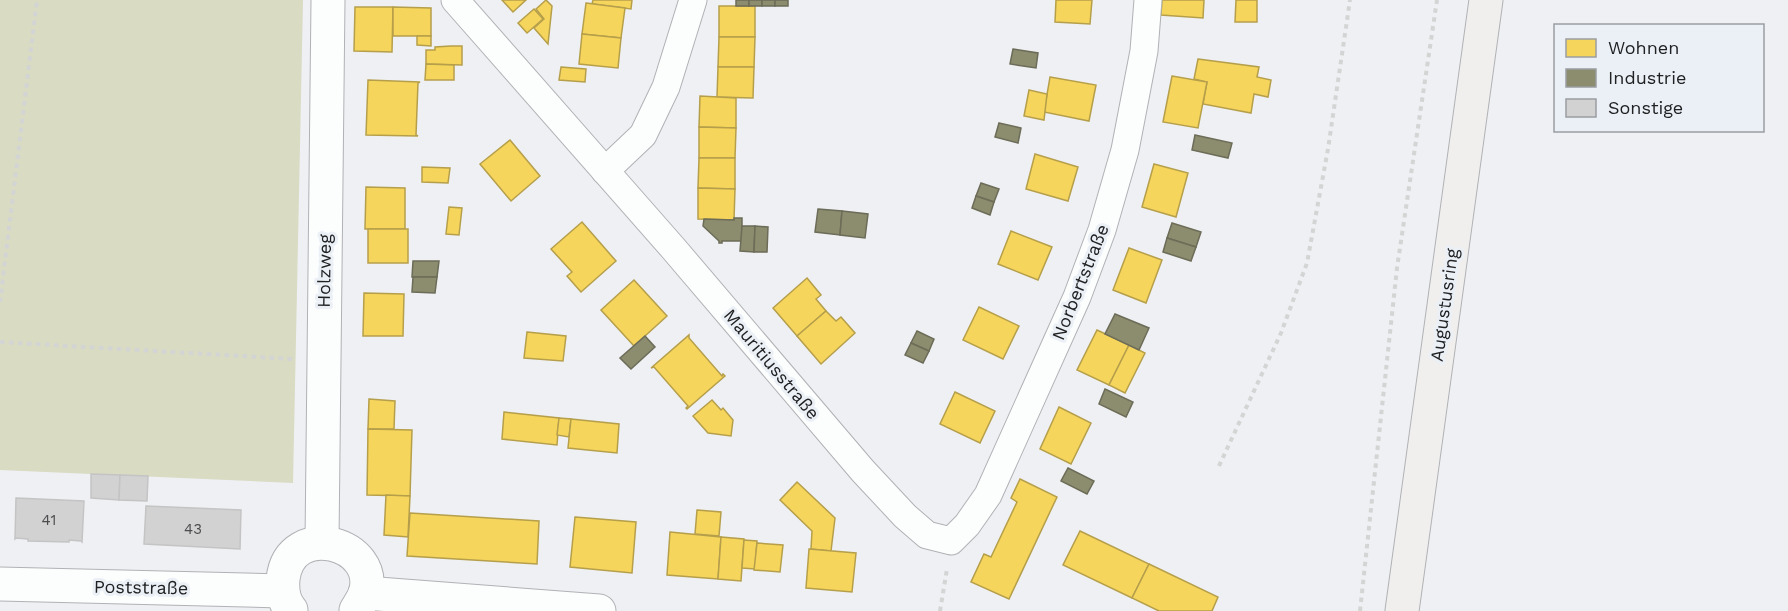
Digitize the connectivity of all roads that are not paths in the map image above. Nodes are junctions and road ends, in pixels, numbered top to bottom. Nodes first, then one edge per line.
1 (328, 0) edge
2 (455, 0) edge
3 (693, 0) edge
4 (1148, 0) edge
5 (1486, 0) edge
6 (605, 171) junction
7 (951, 541) joint
8 (322, 542) junction
9 (0, 584) edge
10 (287, 601) edge
11 (361, 602) edge
12 (599, 611) edge
13 (1402, 611) edge

1 - 8 street, Holzweg
2 - 6 street, Mauritiusstraße
3 - 6 street
4 - 7 street, Norbertstraße
5 - 13 main road, Augustusring
6 - 7 street, Mauritiusstraße
8 - 10 street, Poststraße
8 - 11 street
9 - 10 street, Poststraße
11 - 12 street

